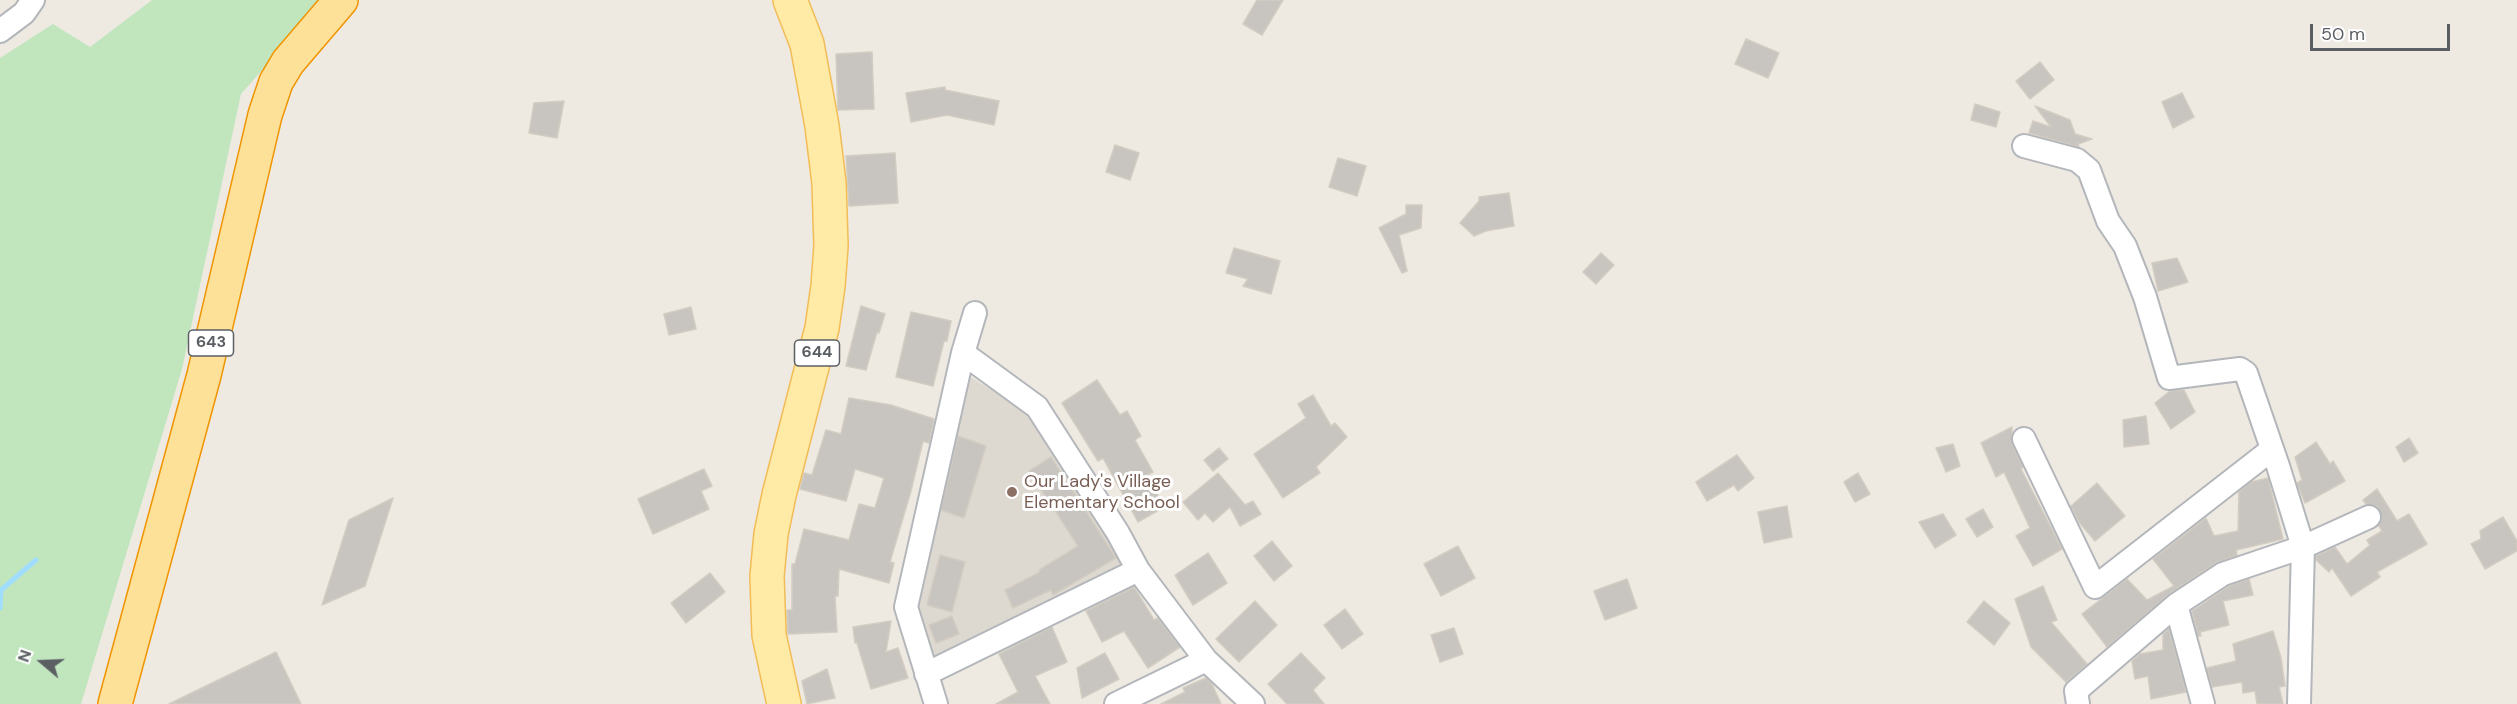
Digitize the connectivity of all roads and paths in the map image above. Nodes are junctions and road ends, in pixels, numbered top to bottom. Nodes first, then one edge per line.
1 (33, 0) edge
2 (341, 0) edge
3 (790, 0) edge
4 (0, 31) edge
5 (2024, 146) dead end
6 (975, 313) dead end
7 (963, 353) junction
8 (2024, 439) dead end
9 (2271, 450) junction
10 (2369, 517) dead end
11 (2303, 547) junction
12 (1138, 570) junction
13 (2176, 605) junction
14 (1206, 660) junction
15 (926, 674) junction
16 (115, 704) edge
17 (784, 704) edge
18 (936, 704) edge
19 (1116, 704) edge
20 (1253, 704) edge
21 (2078, 704) edge
22 (2203, 704) edge
23 (2299, 704) edge

1 - 4 street
2 - 16 highway, 643
3 - 17 main road, 644
5 - 9 street
6 - 7 street
7 - 12 street
7 - 15 street
8 - 9 street
9 - 11 street
10 - 11 street
11 - 13 street
11 - 23 street
12 - 14 street
12 - 15 street
13 - 21 street
13 - 22 street
14 - 19 street
14 - 20 street
15 - 18 street

